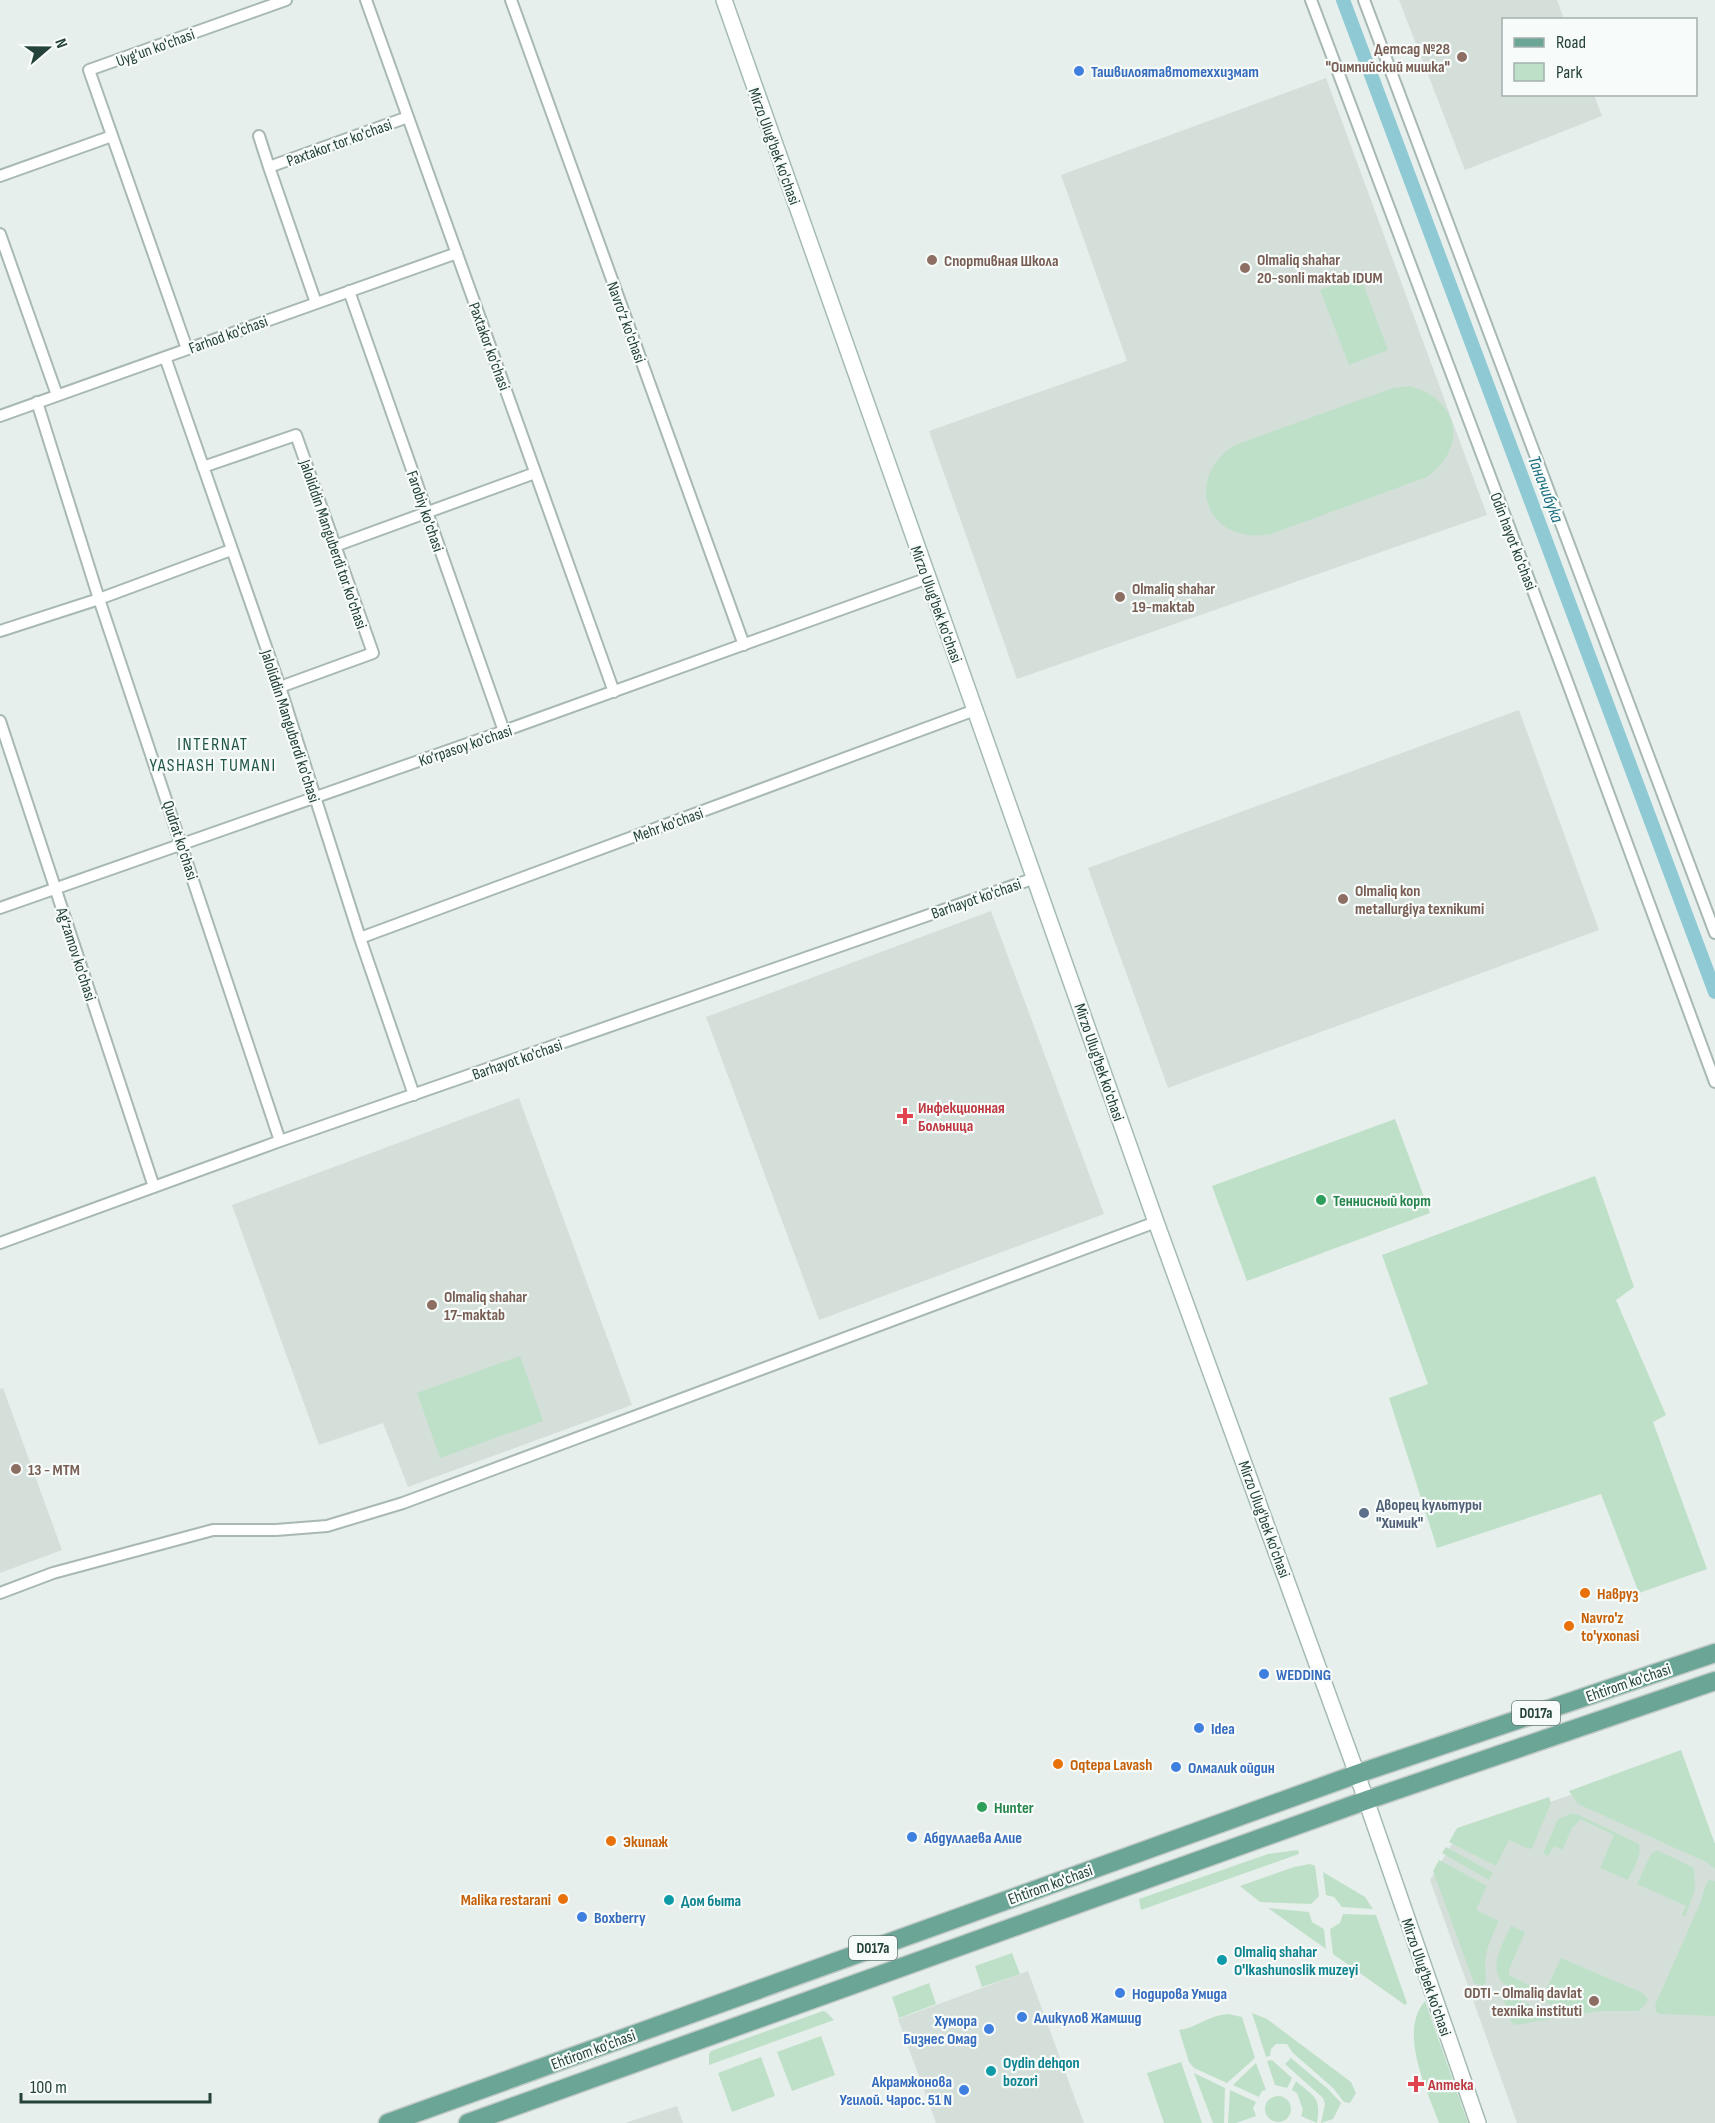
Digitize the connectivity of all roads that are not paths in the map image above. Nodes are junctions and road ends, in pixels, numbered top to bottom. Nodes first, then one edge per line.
1 (286, 0) edge
2 (366, 0) edge
3 (511, 0) edge
4 (724, 0) edge
5 (1311, 0) edge
6 (1364, 0) edge
7 (408, 117) junction
8 (112, 136) junction
9 (259, 136) dead end
10 (269, 167) junction
11 (0, 176) edge
12 (0, 234) edge
13 (457, 253) junction
14 (4, 259) edge
15 (349, 291) junction
16 (315, 303) junction
17 (188, 349) junction
18 (165, 357) junction
19 (57, 395) junction
20 (37, 402) junction
21 (0, 416) edge
22 (202, 467) junction
23 (535, 473) junction
24 (426, 512) junction
25 (335, 546) junction
26 (231, 550) junction
27 (928, 578) junction
28 (99, 598) junction
29 (0, 631) edge
30 (744, 645) junction
31 (280, 687) junction
32 (614, 692) junction
33 (975, 710) junction
34 (0, 721) edge
35 (504, 731) junction
36 (315, 797) junction
37 (183, 845) junction
38 (1035, 878) junction
39 (55, 889) junction
40 (0, 908) edge
41 (1715, 933) edge
42 (360, 938) junction
43 (1715, 1082) edge
44 (414, 1095) junction
45 (280, 1141) junction
46 (154, 1187) junction
47 (1156, 1222) junction
48 (0, 1243) edge
49 (0, 1593) edge
50 (1715, 1653) edge
51 (1715, 1681) edge
52 (1358, 1774) junction
53 (1366, 1800) junction
54 (388, 2123) edge
55 (468, 2123) edge
56 (1478, 2123) edge

1 - 8 street, Uyg‘un ko'chasi
2 - 7 street, Paxtakor ko'chasi
3 - 30 street, Navro‘z ko'chasi
4 - 27 main road, Mirzo Ulug'bek ko'chasi
5 - 43 street, Odin hayot ko'chasi
6 - 41 street
7 - 10 street, Paxtakor tor ko'chasi
7 - 13 street, Paxtakor ko'chasi
8 - 11 street
8 - 17 street, Uyg‘un ko'chasi
9 - 10 street
10 - 16 street, Paxtakor tor ko'chasi
12 - 14 street
13 - 15 street, Farhod ko'chasi
13 - 23 street, Paxtakor ko'chasi
14 - 19 street
15 - 16 street, Farhod ko'chasi
15 - 24 street, Farobiy ko'chasi
16 - 17 street, Farhod ko'chasi
17 - 18 street, Farhod ko'chasi
18 - 19 street, Farhod ko'chasi
18 - 22 street, Jaloliddin Manguberdi ko'chasi
19 - 20 street, Farhod ko'chasi
20 - 21 street, Farhod ko'chasi
20 - 28 street, Qudrat ko'chasi
22 - 25 street, Jaloliddin Manguberdi tor ko'chasi
22 - 26 street, Jaloliddin Manguberdi ko'chasi
23 - 24 street
23 - 32 street, Paxtakor ko'chasi
24 - 25 street
24 - 35 street, Farobiy ko'chasi
25 - 31 street, Jaloliddin Manguberdi tor ko'chasi
26 - 28 street
26 - 31 street, Jaloliddin Manguberdi ko'chasi
27 - 30 street, Ko‘rpasoy ko'chasi
27 - 33 main road, Mirzo Ulug'bek ko'chasi
28 - 29 street
28 - 37 street, Qudrat ko'chasi
30 - 32 street, Ko‘rpasoy ko'chasi
31 - 36 street, Jaloliddin Manguberdi ko'chasi
32 - 35 street, Ko‘rpasoy ko'chasi
33 - 38 main road, Mirzo Ulug'bek ko'chasi
33 - 42 street, Mehr ko'chasi
34 - 39 street, Ag‘zamov ko'chasi
35 - 36 street, Ko‘rpasoy ko'chasi
36 - 37 street, Ko‘rpasoy ko'chasi
36 - 42 street, Jaloliddin Manguberdi ko'chasi
37 - 39 street, Ko‘rpasoy ko'chasi
37 - 45 street, Qudrat ko'chasi
38 - 44 street, Barhayot ko'chasi
38 - 47 main road, Mirzo Ulug'bek ko'chasi
39 - 40 street, Ko‘rpasoy ko'chasi
39 - 46 street, Ag‘zamov ko'chasi
42 - 44 street, Jaloliddin Manguberdi ko'chasi
44 - 45 street, Barhayot ko'chasi
45 - 46 street, Barhayot ko'chasi
46 - 48 street, Barhayot ko'chasi
47 - 49 street
47 - 52 main road, Mirzo Ulug'bek ko'chasi
50 - 52 main road, Ehtirom ko'chasi / D017a
51 - 53 main road, Ehtirom ko'chasi / D017a
52 - 53 main road, Mirzo Ulug'bek ko'chasi
52 - 54 main road, Ehtirom ko'chasi / D017a
53 - 55 main road, Ehtirom ko'chasi / D017a
53 - 56 main road, Mirzo Ulug'bek ko'chasi

